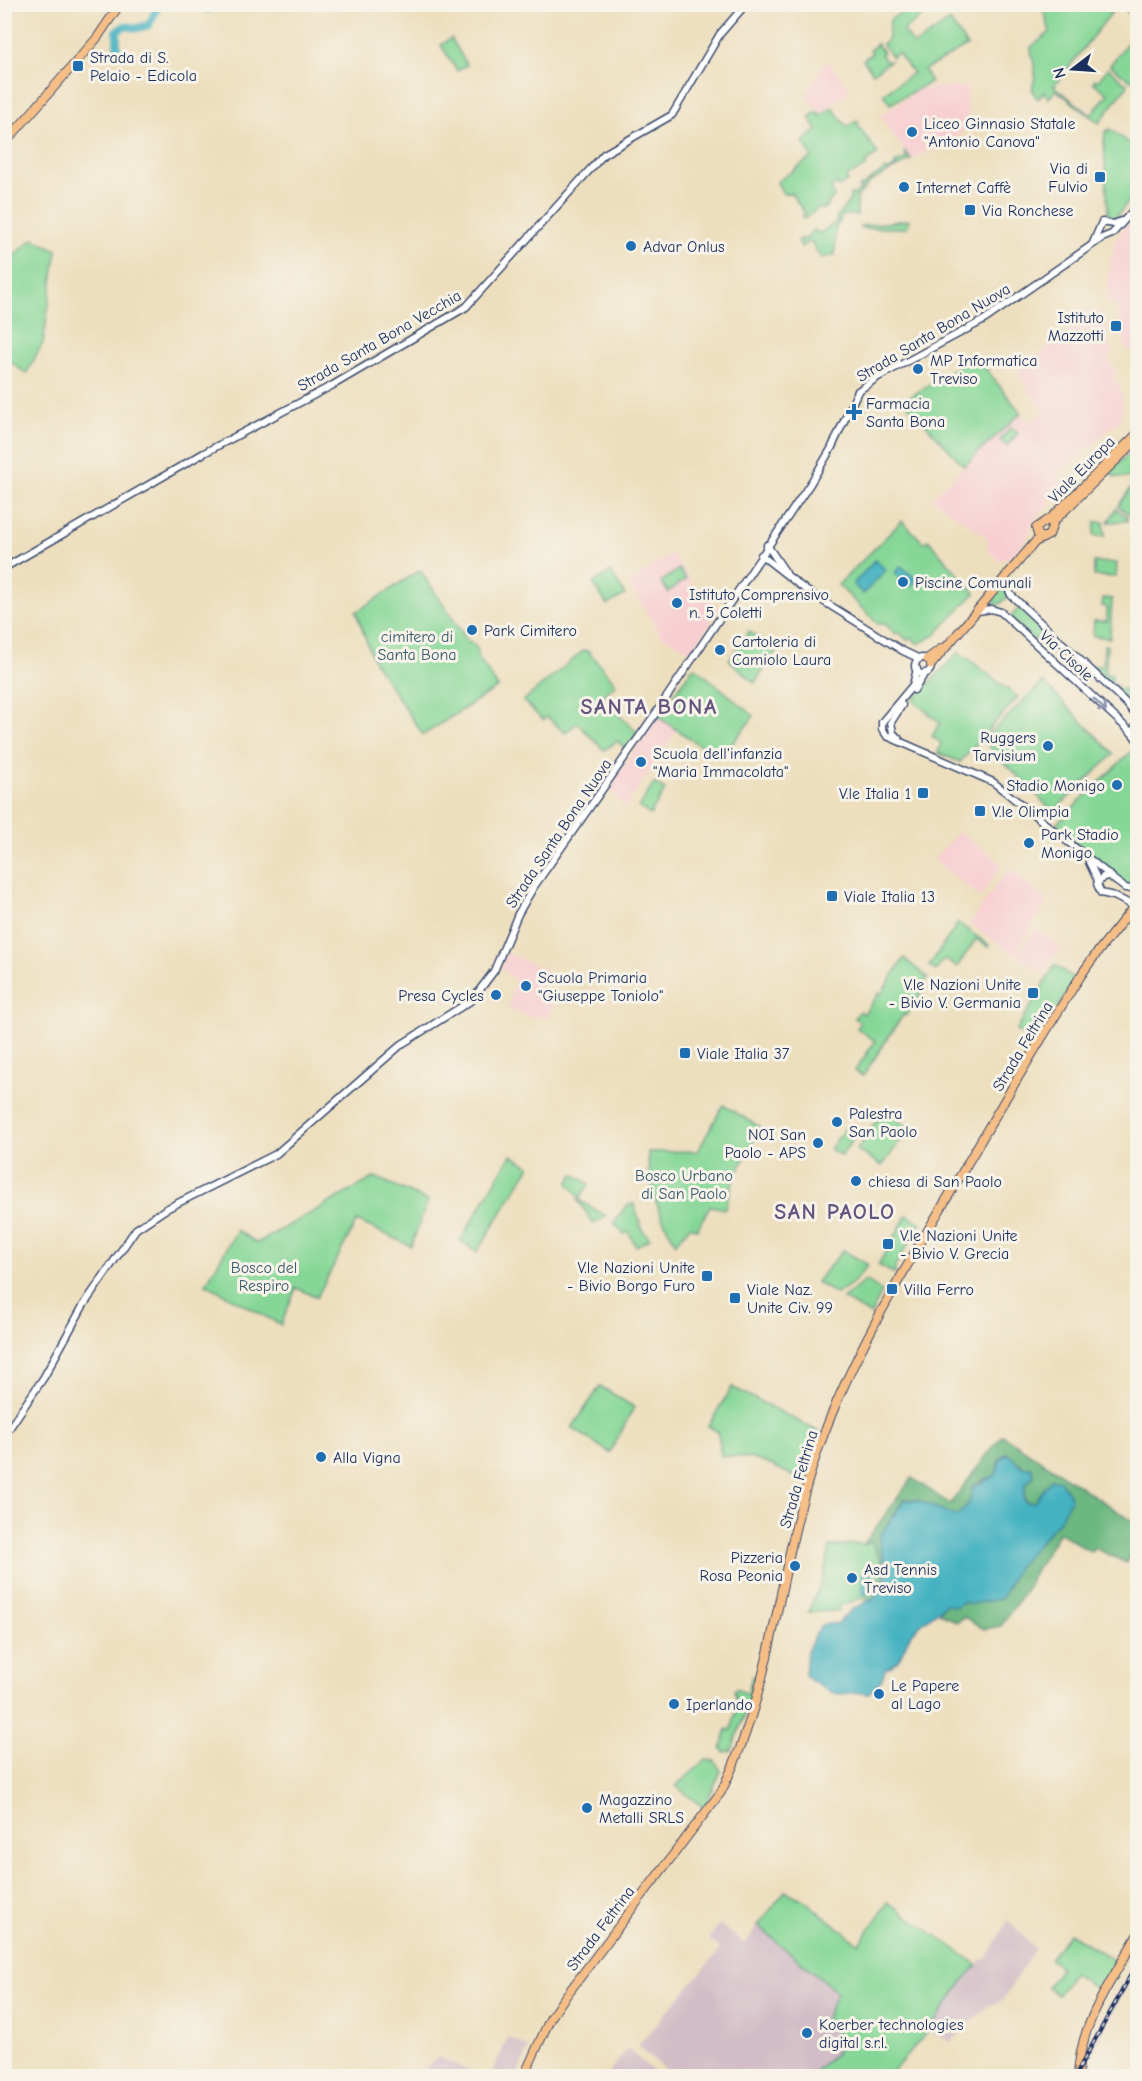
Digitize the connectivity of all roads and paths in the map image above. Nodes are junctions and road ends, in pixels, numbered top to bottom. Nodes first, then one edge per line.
1 (120, 4) edge
2 (746, 4) edge
3 (4, 144) edge
4 (1137, 205) edge
5 (1124, 219) junction
6 (1111, 223) junction
7 (1098, 229) junction
8 (1113, 231) junction
9 (1105, 236) junction
10 (1088, 248) junction
11 (1137, 433) edge
12 (1137, 439) edge
13 (1047, 525) junction
14 (1040, 535) junction
15 (767, 546) junction
16 (761, 554) junction
17 (770, 563) junction
18 (753, 566) junction
19 (4, 568) edge
20 (783, 569) junction
21 (1004, 579) junction
22 (795, 582) junction
23 (978, 611) junction
24 (922, 663) junction
25 (1137, 720) edge
26 (1132, 733) junction
27 (1137, 741) edge
28 (904, 742) junction
29 (1085, 857) junction
30 (1113, 879) junction
31 (1098, 881) junction
32 (1137, 890) edge
33 (1109, 895) junction
34 (1122, 901) junction
35 (1136, 904) edge
36 (1124, 918) junction
37 (4, 1436) edge
38 (1137, 1934) edge
39 (524, 2076) edge
40 (1078, 2076) edge

1 - 3 main road
2 - 19 street, Strada Santa Bona Vecchia
4 - 5 street
5 - 6 street
5 - 8 street
6 - 7 street
6 - 8 street
7 - 9 street
7 - 10 street
8 - 9 street
9 - 10 street, Strada Santa Bona Nuova
10 - 15 street, Strada Santa Bona Nuova
11 - 13 main road, Viale Europa
12 - 13 main road, Viale Europa
13 - 14 main road, Viale Europa
13 - 14 main road, Viale Europa
14 - 21 main road, Viale Europa
14 - 24 main road, Viale Europa
15 - 16 street, Strada Santa Bona Nuova
15 - 20 street
16 - 17 street
16 - 18 street, Strada Santa Bona Nuova
16 - 20 street
17 - 18 street
17 - 22 street
18 - 37 street, Strada Santa Bona Nuova
20 - 22 street
21 - 23 main road, Viale Europa
21 - 25 street, Via Cisole
22 - 24 street
23 - 24 main road, Viale Europa
23 -> 26 street, Via Cisole
24 - 28 street, Viale Europa
24 - 28 street, Viale Europa
25 - 26 street, Via Cisole
26 - 27 street, Via Cisole
28 - 29 street
29 - 30 street
29 - 31 street
30 - 31 street
30 - 32 street
30 - 33 street
31 - 33 street
33 - 34 street
34 - 35 street
34 - 36 street
35 - 36 main road, Strada Feltrina
36 - 39 main road, Strada Feltrina
38 - 40 main road

